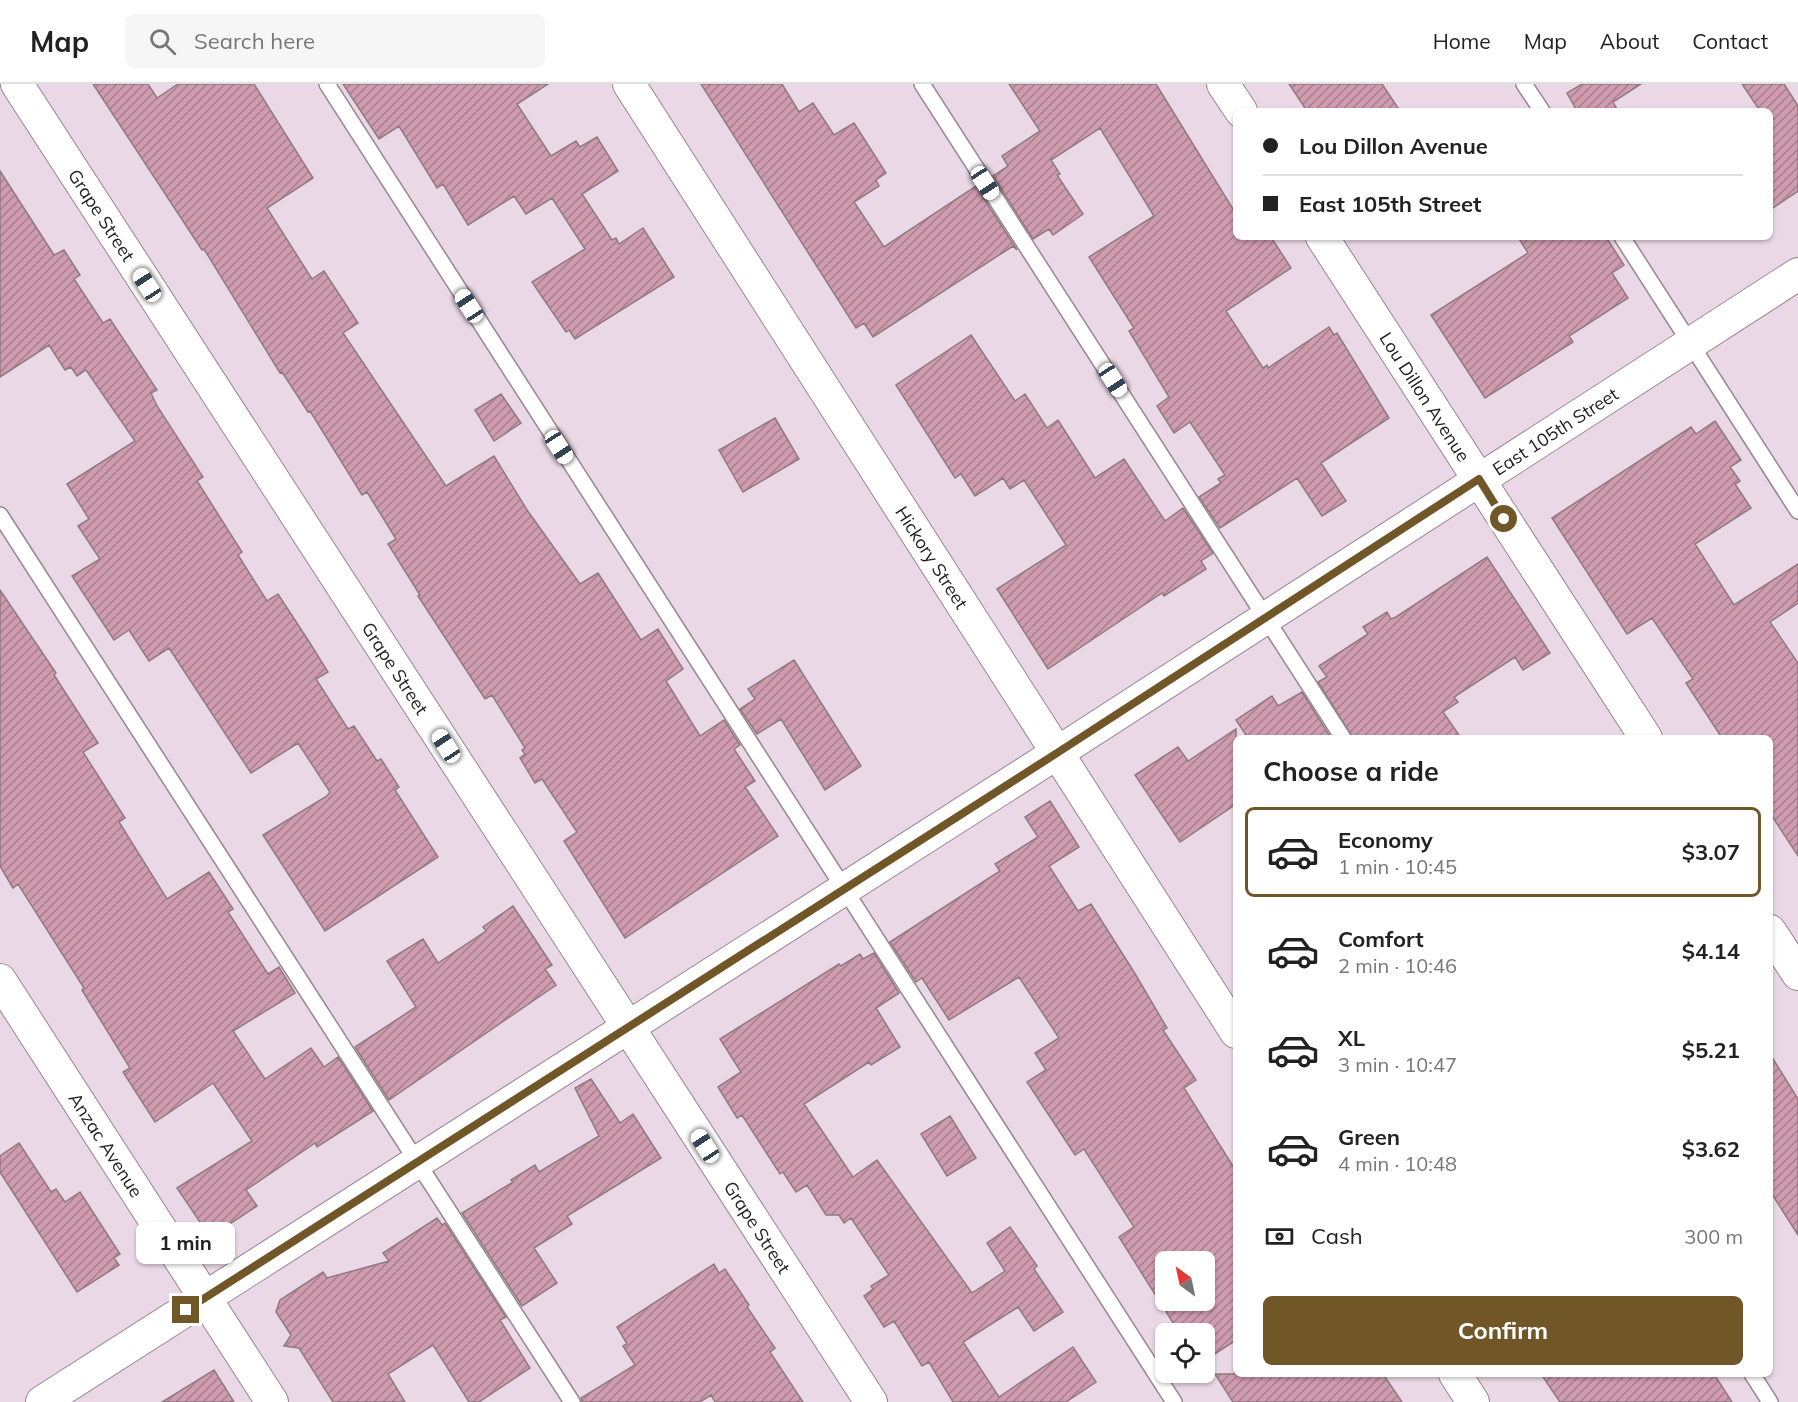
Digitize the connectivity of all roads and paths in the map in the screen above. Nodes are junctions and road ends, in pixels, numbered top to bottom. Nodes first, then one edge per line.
1 (17, 84) edge
2 (327, 84) edge
3 (629, 84) edge
4 (922, 84) edge
5 (1223, 84) edge
6 (1524, 84) edge
7 (1239, 108) edge
8 (1540, 108) edge
9 (1324, 240) edge
10 (1624, 240) edge
11 (1798, 274) edge
12 (1691, 344) junction
13 (1479, 479) junction
14 (1798, 511) edge
15 (0, 515) edge
16 (1265, 617) junction
17 (1341, 735) edge
18 (1644, 735) edge
19 (1057, 753) junction
20 (843, 890) junction
21 (1773, 936) edge
22 (1798, 974) edge
23 (0, 980) edge
24 (628, 1027) junction
25 (1233, 1027) edge
26 (416, 1163) junction
27 (204, 1298) junction
28 (1457, 1377) edge
29 (1754, 1377) edge
30 (42, 1402) edge
31 (272, 1402) edge
32 (572, 1402) edge
33 (871, 1402) edge
34 (1174, 1402) edge
35 (1473, 1402) edge
36 (1770, 1402) edge

1 - 24 street, Grape Street
2 - 20 lane
3 - 19 street, Hickory Street
4 - 16 lane
5 - 7 street
6 - 8 lane
9 - 13 street, Lou Dillon Avenue
10 - 12 lane
11 - 12 street, East 105th Street
12 - 13 street, East 105th Street
12 - 14 lane
13 - 16 street, East 105th Street
13 - 18 street, Lou Dillon Avenue
15 - 26 lane
16 - 17 lane
16 - 19 street, East 105th Street
19 - 20 street, East 105th Street
19 - 25 street, Hickory Street
20 - 24 street, East 105th Street
20 - 34 lane
21 - 22 street
23 - 27 street, Anzac Avenue
24 - 26 street, East 105th Street
24 - 33 street, Grape Street
26 - 27 street, East 105th Street
26 - 32 lane
27 - 30 street, East 105th Street
27 - 31 street, Anzac Avenue
28 - 35 street
29 - 36 lane

